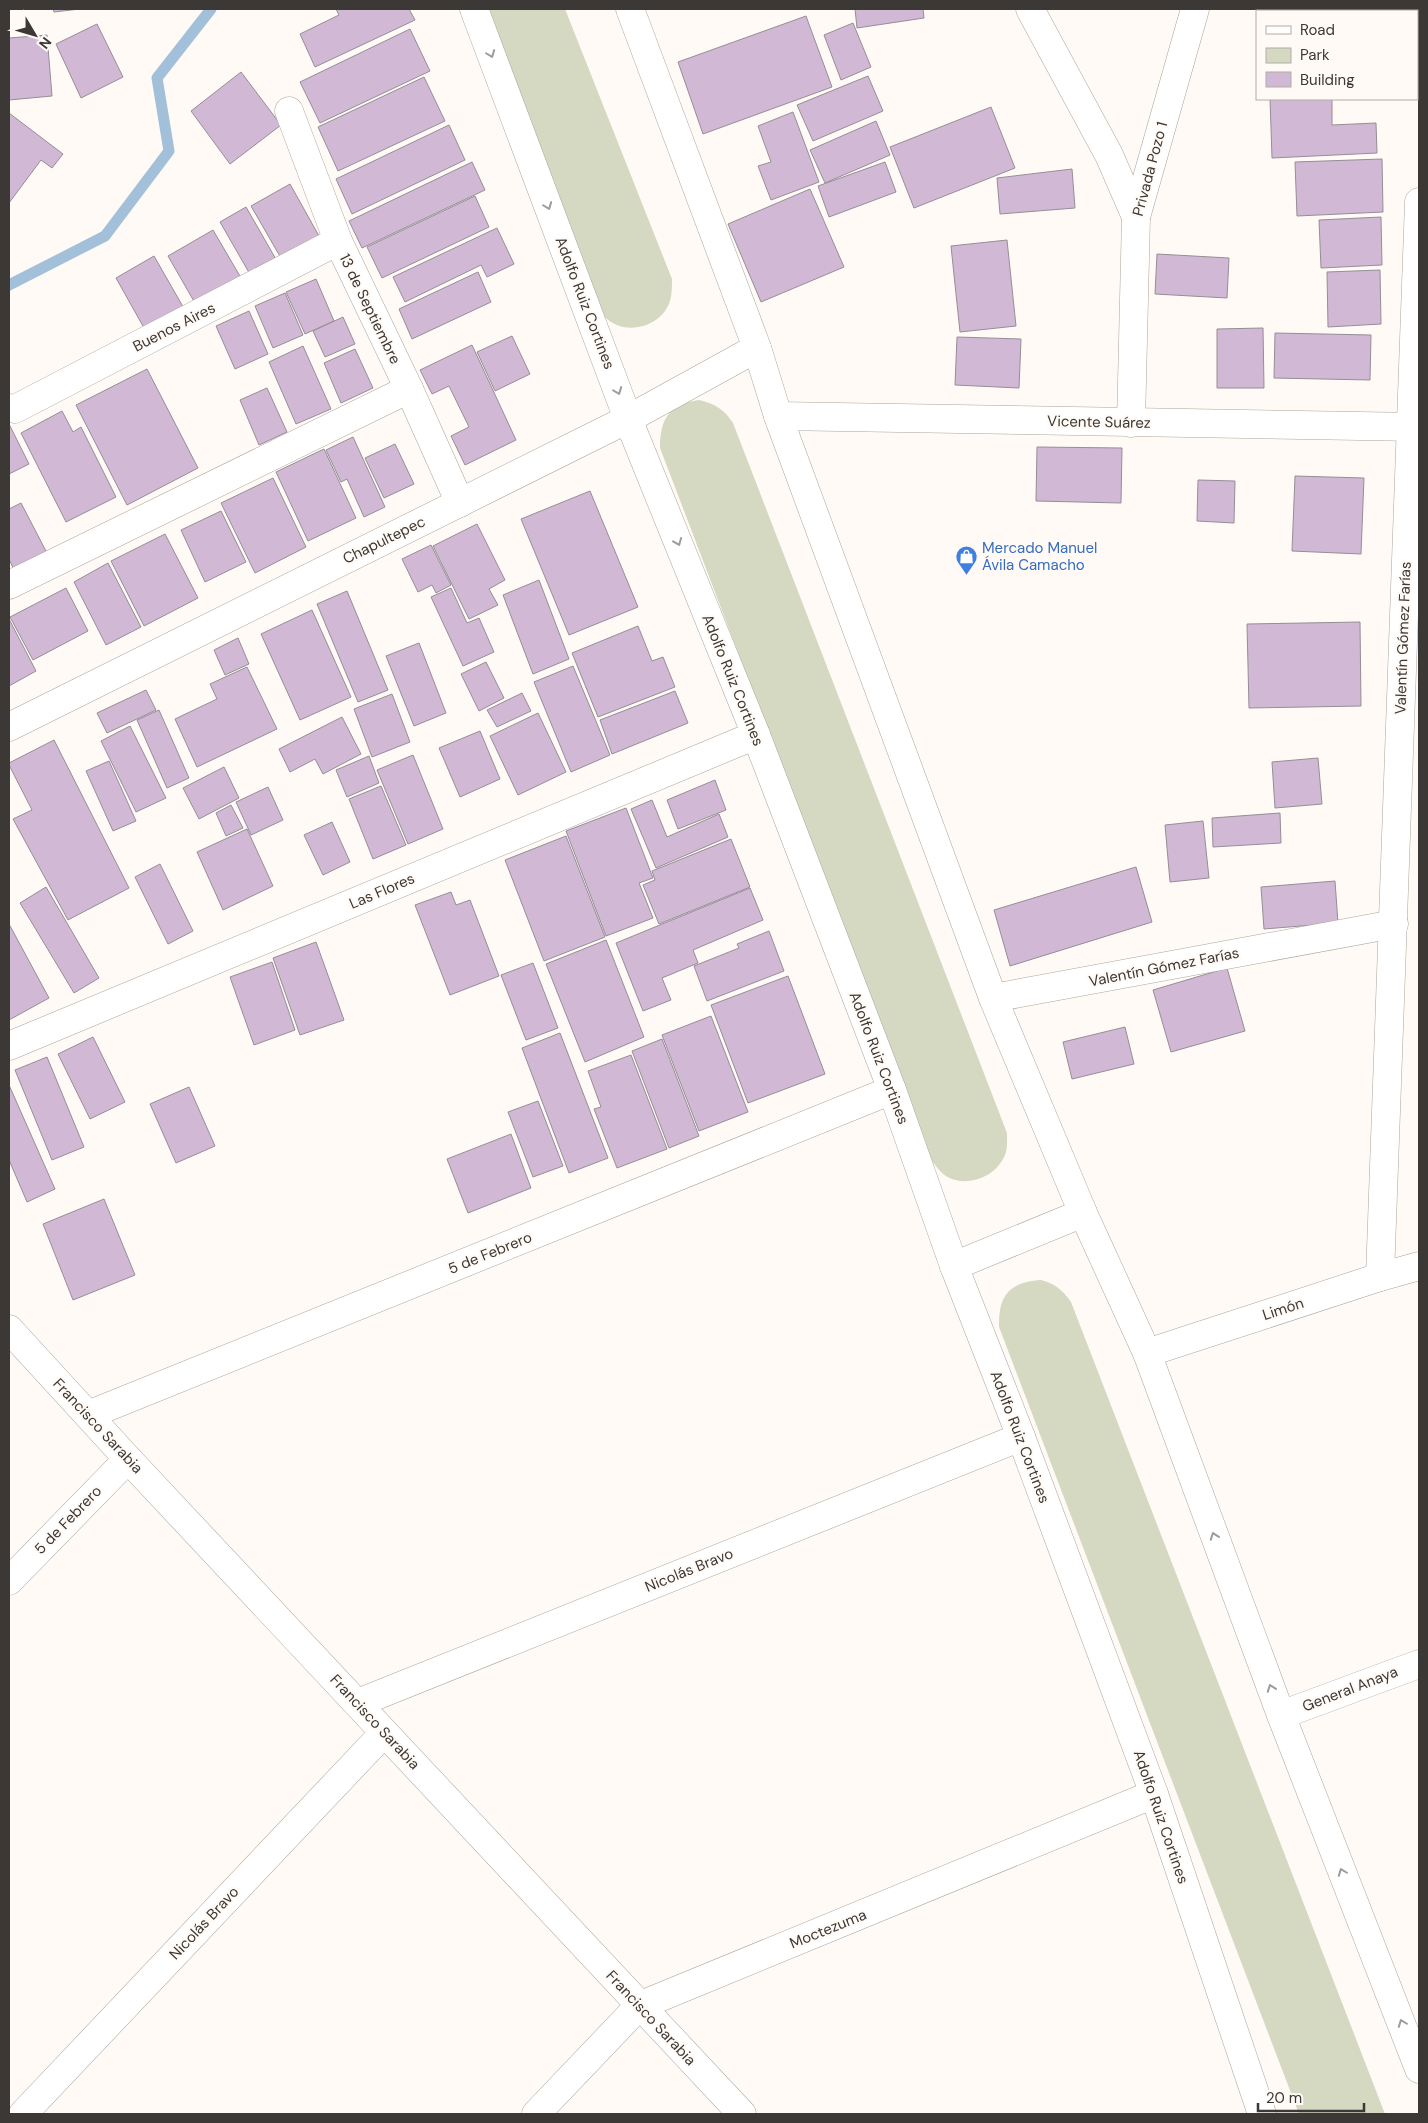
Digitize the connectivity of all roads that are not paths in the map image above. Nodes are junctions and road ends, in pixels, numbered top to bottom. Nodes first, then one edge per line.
1 (474, 9) edge
2 (630, 9) edge
3 (1030, 9) edge
4 (1195, 9) edge
5 (289, 111) dead end
6 (1419, 202) edge
7 (1136, 217) junction
8 (338, 242) junction
9 (757, 348) junction
10 (409, 389) junction
11 (9, 408) edge
12 (778, 416) junction
13 (628, 419) junction
14 (1131, 423) junction
15 (1415, 427) edge
16 (460, 503) junction
17 (9, 585) edge
18 (9, 727) edge
19 (756, 735) junction
20 (1394, 924) junction
21 (992, 998) junction
22 (9, 1046) edge
23 (892, 1090) junction
24 (1083, 1213) junction
25 (954, 1266) junction
26 (1419, 1266) edge
27 (1380, 1277) junction
28 (9, 1329) edge
29 (1147, 1354) junction
30 (88, 1415) junction
31 (1021, 1437) junction
32 (128, 1459) junction
33 (9, 1581) edge
34 (1419, 1664) edge
35 (358, 1703) junction
36 (1281, 1715) junction
37 (384, 1733) junction
38 (1154, 1794) junction
39 (639, 2006) junction
40 (1419, 2069) edge
41 (24, 2114) edge
42 (536, 2114) edge
43 (742, 2114) edge
44 (1262, 2114) edge

1 -> 13 street, Adolfo Ruiz Cortines
2 - 9 street
3 - 7 street
4 - 7 street, Privada Pozo 1
5 - 8 street, 13 de Septiembre
6 - 15 street, Valentín Gómez Farías
7 - 14 street, Privada Pozo 1
8 - 10 street, 13 de Septiembre
8 - 11 street, Buenos Aires
9 - 12 street
9 - 13 street, Chapultepec
10 - 16 street, 13 de Septiembre
10 - 17 street
12 - 14 street, Vicente Suárez
12 - 21 street
13 - 16 street, Chapultepec
13 -> 19 street, Adolfo Ruiz Cortines
14 - 15 street, Vicente Suárez
15 - 20 street, Valentín Gómez Farías
16 - 18 street, Chapultepec
19 - 22 street, Las Flores
19 - 23 street, Adolfo Ruiz Cortines
20 - 21 street, Valentín Gómez Farías
20 - 27 street, Valentín Gómez Farías
21 - 24 street
23 - 25 street, Adolfo Ruiz Cortines
23 - 30 street, 5 de Febrero
24 - 25 street
24 - 29 street
25 - 31 street, Adolfo Ruiz Cortines
26 - 27 street, Limón
27 - 29 street, Limón
28 - 30 street, Francisco Sarabia
36 -> 29 street
30 - 32 street, Francisco Sarabia
31 - 35 street, Nicolás Bravo
31 - 38 street, Adolfo Ruiz Cortines
32 - 33 street, 5 de Febrero
32 - 35 street, Francisco Sarabia
34 - 36 street, General Anaya
35 - 37 street, Francisco Sarabia
40 -> 36 street
37 - 39 street, Francisco Sarabia
37 - 41 street, Nicolás Bravo
38 - 39 street, Moctezuma
38 - 44 street, Adolfo Ruiz Cortines
39 - 42 street, Moctezuma
39 - 43 street, Francisco Sarabia

